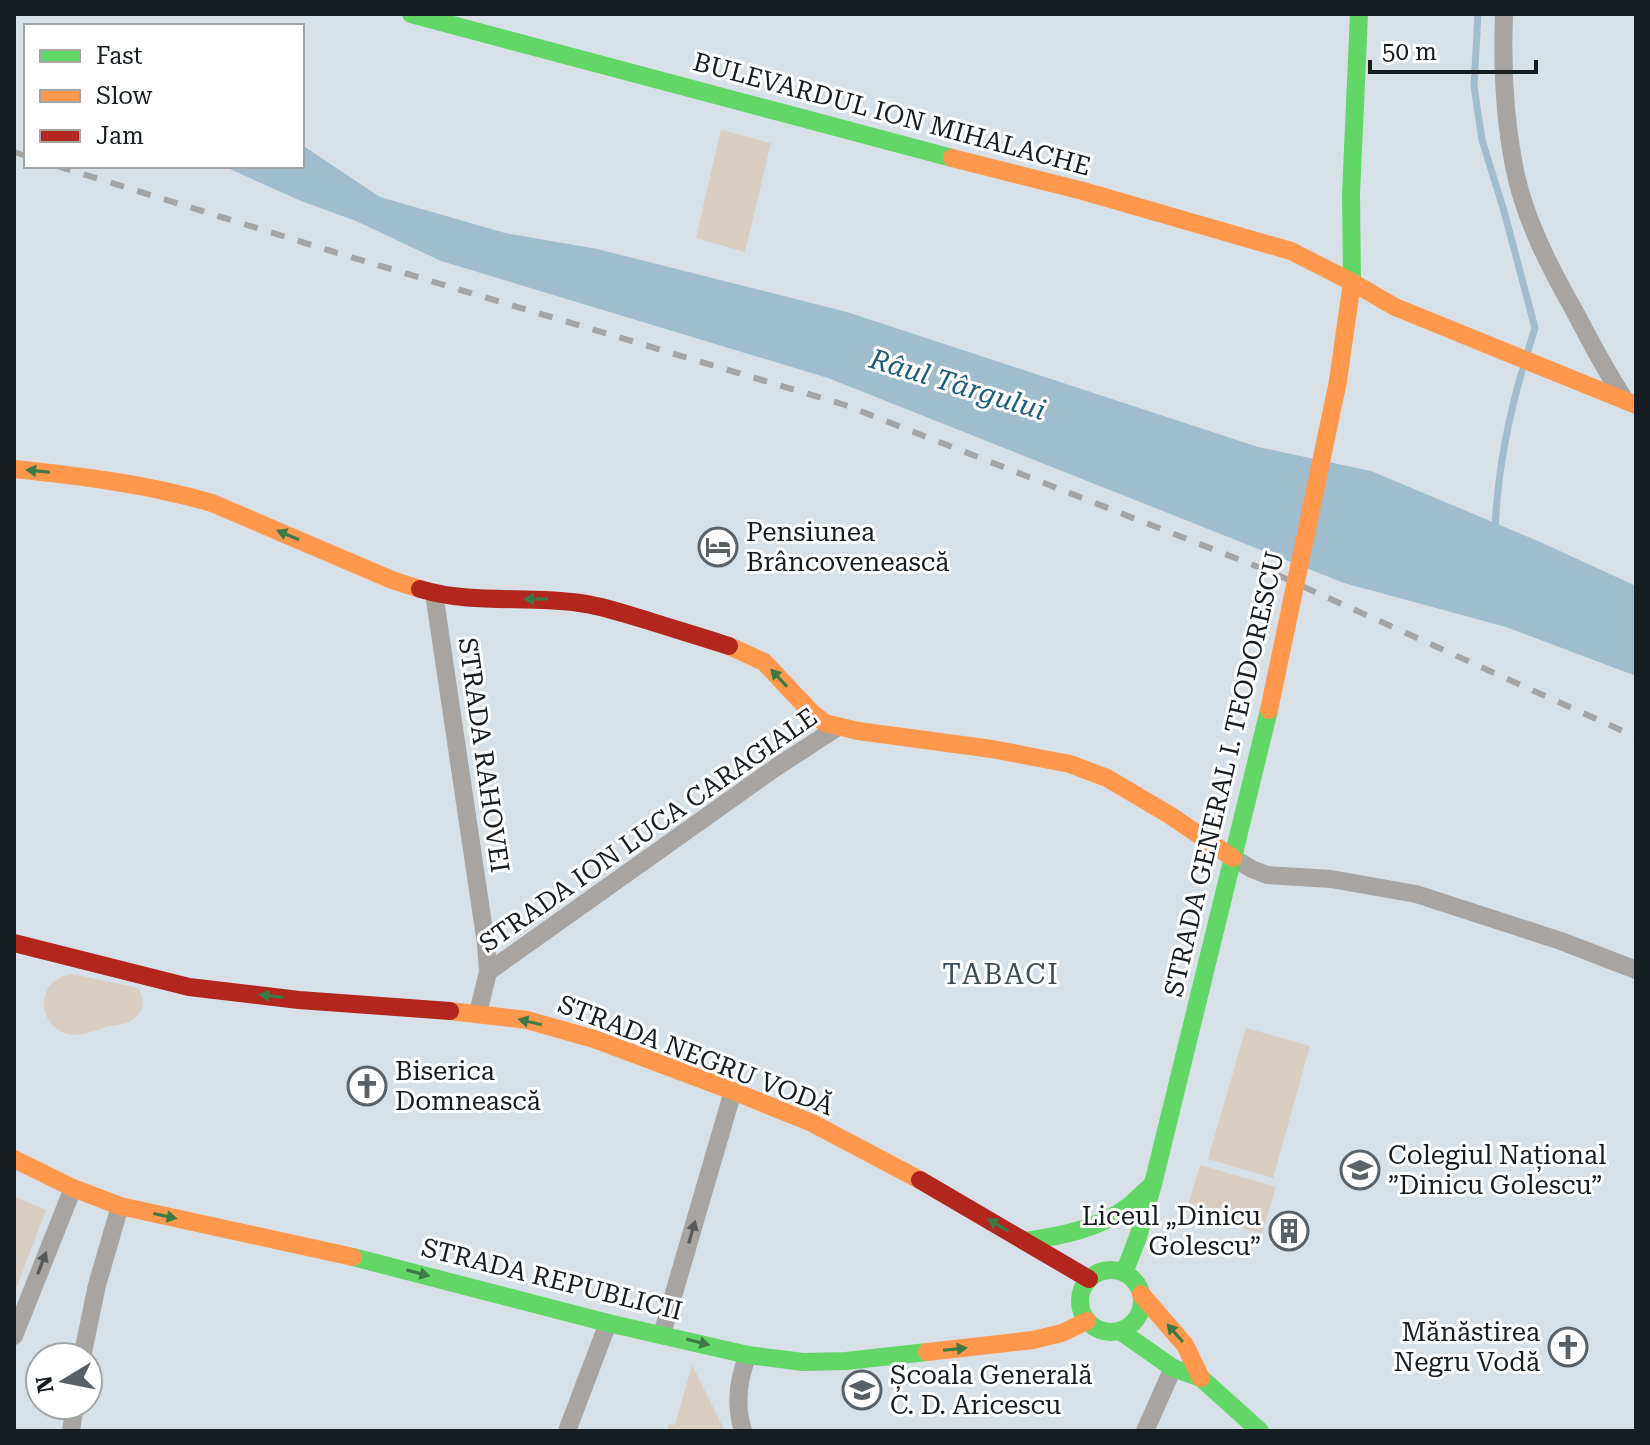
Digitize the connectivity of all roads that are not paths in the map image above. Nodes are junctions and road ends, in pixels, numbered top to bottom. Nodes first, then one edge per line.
1 (411, 14) edge
2 (1359, 14) edge
3 (1504, 14) edge
4 (1352, 282) junction
5 (1631, 403) edge
6 (14, 469) edge
7 (434, 593) junction
8 (838, 727) junction
9 (1233, 858) junction
10 (14, 943) edge
11 (1636, 970) edge
12 (488, 972) junction
13 (478, 1013) junction
14 (733, 1091) junction
15 (14, 1159) edge
16 (1153, 1184) junction
17 (73, 1188) junction
18 (120, 1206) junction
19 (1025, 1241) junction
20 (1124, 1273) junction
21 (1089, 1279) junction
22 (1141, 1294) junction
23 (1087, 1321) junction
24 (608, 1323) junction
25 (1120, 1331) junction
26 (662, 1334) junction
27 (14, 1336) edge
28 (85, 1341) edge
29 (748, 1355) junction
30 (1173, 1368) junction
31 (1201, 1378) junction
32 (567, 1431) edge
33 (743, 1431) edge
34 (1145, 1431) edge
35 (1260, 1431) edge

1 - 4 main road, BULEVARDUL ION MIHALACHE
2 - 4 main road, STRADA GENERAL I. TEODORESCU
3 - 5 street
4 - 5 main road, BULEVARDUL ION MIHALACHE
4 - 9 main road, STRADA GENERAL I. TEODORESCU, bridge
7 -> 6 main road
8 -> 7 main road
7 - 12 street, STRADA RAHOVEI
8 - 9 main road, STRADA ION LUCA CARAGIALE
8 - 12 street, STRADA ION LUCA CARAGIALE
9 - 11 street
9 - 16 main road, STRADA GENERAL I. TEODORESCU
13 -> 10 main road, STRADA NEGRU VODĂ
12 - 13 street, STRADA ION LUCA CARAGIALE
14 -> 13 main road, STRADA NEGRU VODĂ
19 -> 14 main road, STRADA NEGRU VODĂ
26 -> 14 street
15 - 17 main road, STRADA REPUBLICII
16 - 19 main road
16 - 20 main road, STRADA GENERAL I. TEODORESCU
17 - 18 main road, STRADA REPUBLICII
27 -> 17 street
18 -> 24 main road, STRADA REPUBLICII
18 - 28 street
19 - 21 main road, STRADA NEGRU VODĂ
20 - 21 main road
20 - 22 main road
21 - 23 main road
22 - 25 main road
31 -> 22 main road
23 - 25 main road
29 -> 23 main road, STRADA REPUBLICII
24 - 26 main road, STRADA REPUBLICII
24 - 32 street
25 - 30 main road
26 -> 29 main road, STRADA REPUBLICII
29 - 33 street
30 - 31 main road
30 - 34 street
31 - 35 main road

